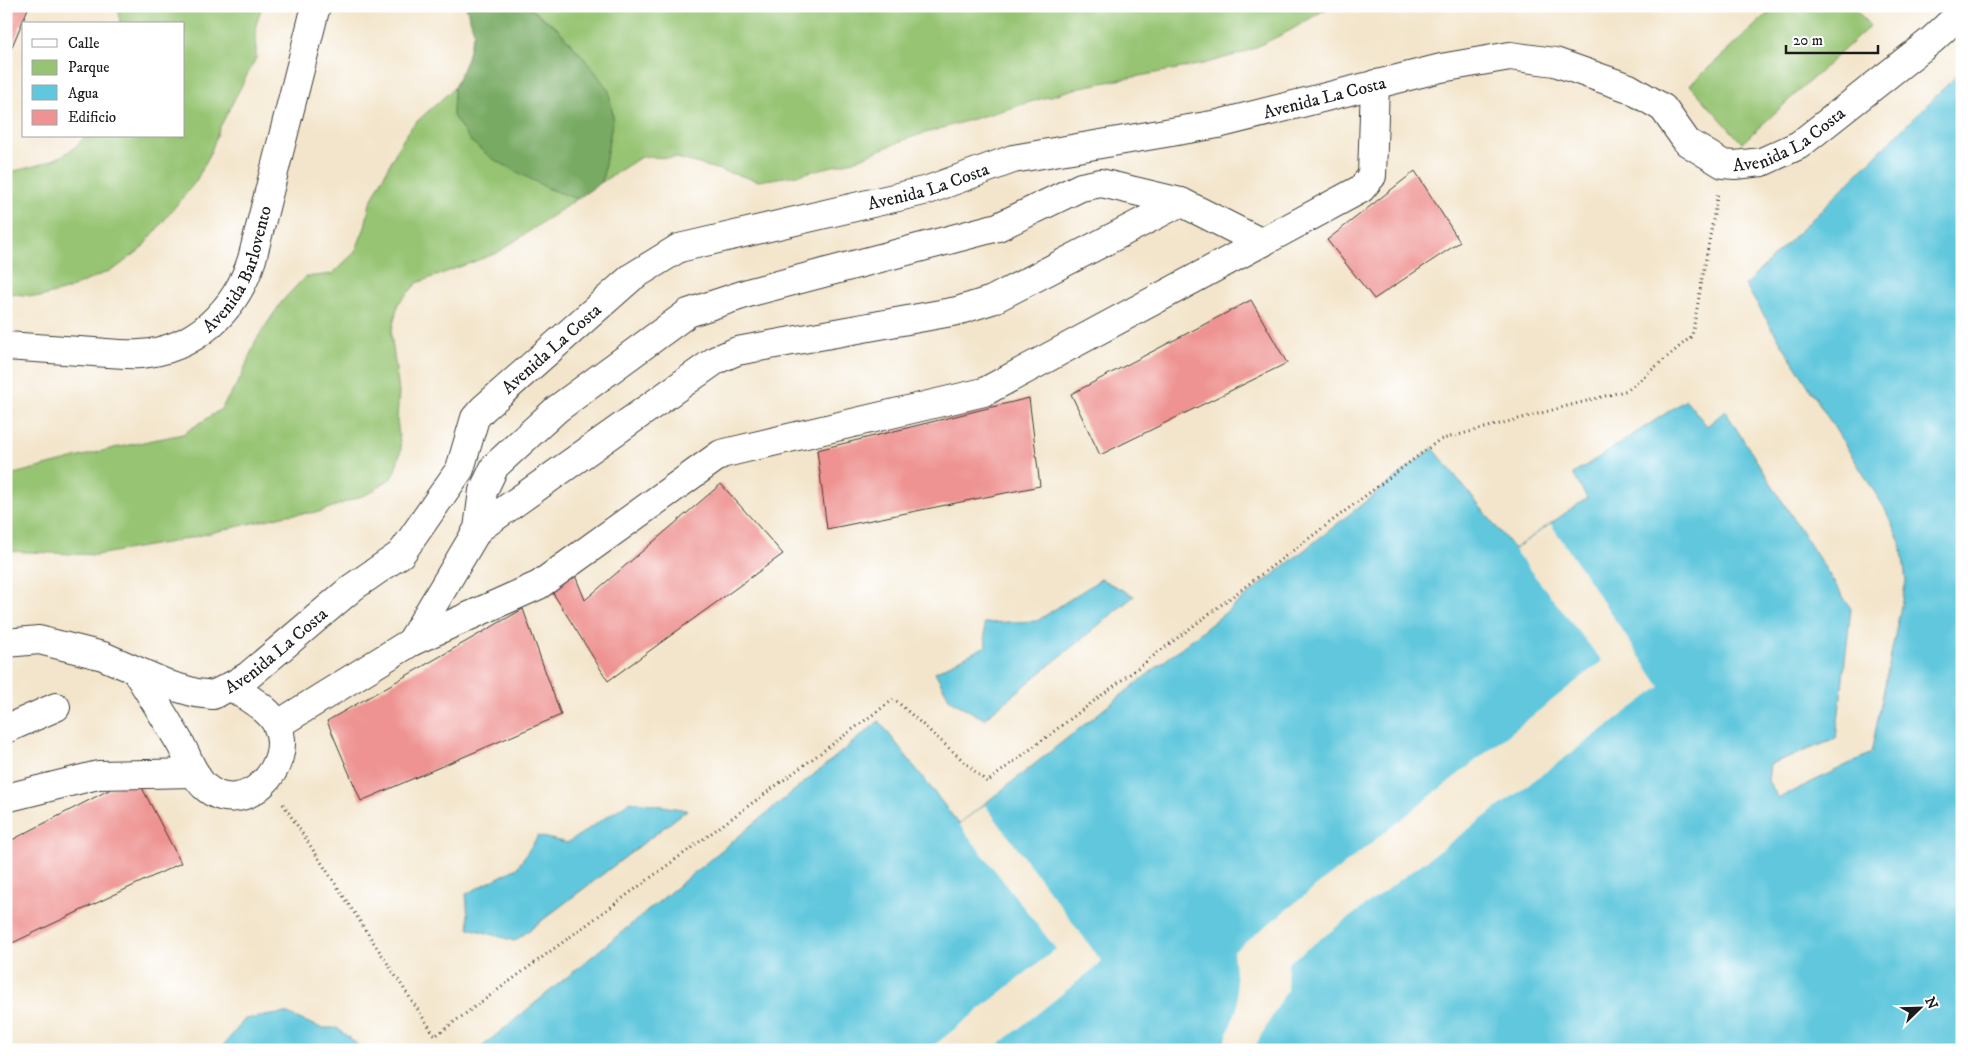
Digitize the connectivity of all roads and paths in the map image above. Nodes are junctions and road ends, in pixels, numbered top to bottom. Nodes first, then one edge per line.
1 (316, 6) edge
2 (1962, 12) edge
3 (1375, 84) junction
4 (1724, 164) junction
5 (1181, 202) junction
6 (1262, 242) junction
7 (6, 346) edge
8 (478, 529) junction
9 (411, 642) junction
10 (6, 643) edge
11 (136, 671) junction
12 (231, 686) junction
13 (56, 707) dead end
14 (277, 725) junction
15 (6, 729) edge
16 (195, 773) junction
17 (266, 778) junction
18 (6, 798) edge

1 - 7 street, Avenida Barlovento
2 - 4 street, Avenida La Costa
3 - 4 street, Avenida La Costa
3 - 6 street
3 - 12 street, Avenida La Costa
4 - 17 path
5 - 6 street
5 - 8 street
5 - 8 street
6 - 9 street
8 - 9 street
9 - 14 street
10 - 11 street, Avenida La Costa
11 - 12 street, Avenida La Costa
11 - 16 street
12 - 14 street
13 - 15 street
14 - 17 street
16 - 17 street
16 - 18 street

